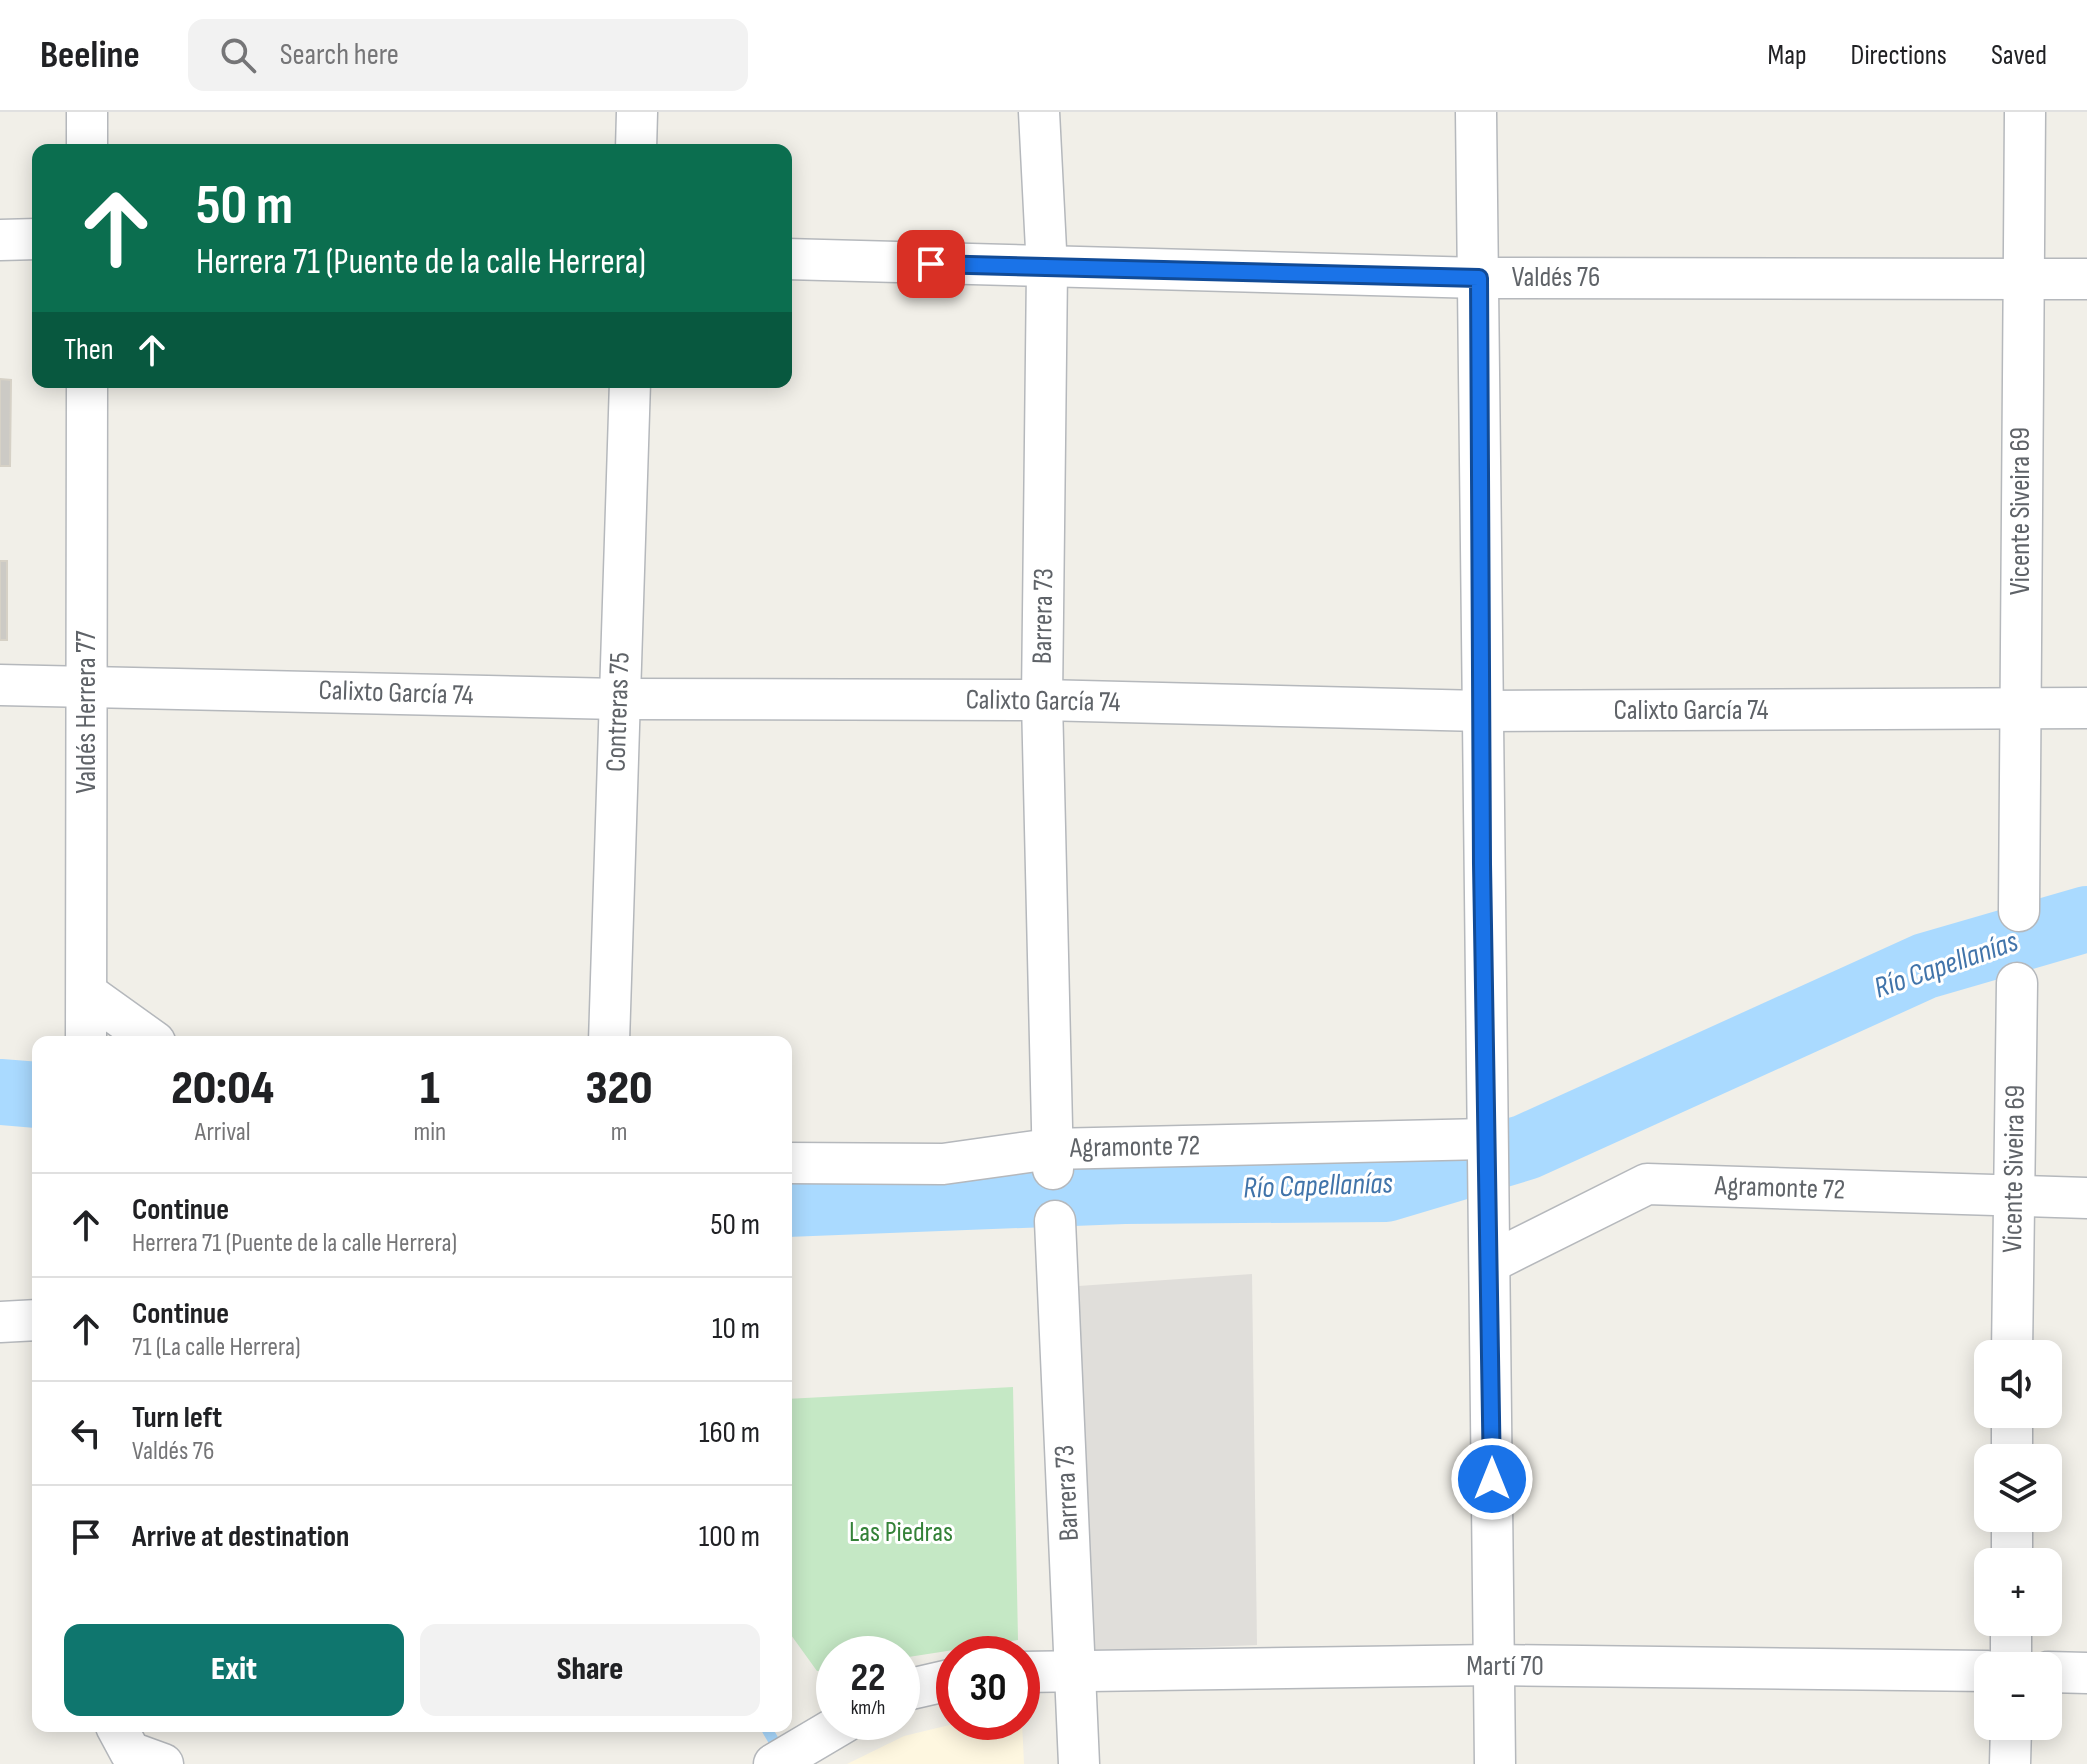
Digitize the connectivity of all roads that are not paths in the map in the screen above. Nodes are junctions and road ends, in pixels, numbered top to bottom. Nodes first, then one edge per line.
1 (87, 112) edge
2 (637, 112) edge
3 (1039, 112) edge
4 (1476, 112) edge
5 (2025, 112) edge
6 (87, 144) edge
7 (636, 144) edge
8 (32, 239) edge
9 (0, 240) edge
10 (792, 259) edge
11 (1047, 269) junction
12 (2022, 277) junction
13 (1479, 278) junction
14 (2087, 279) edge
15 (87, 388) edge
16 (630, 388) edge
17 (85, 684) junction
18 (0, 685) edge
19 (618, 699) junction
20 (1042, 700) junction
21 (2019, 708) junction
22 (2087, 708) edge
23 (1481, 711) junction
24 (2019, 911) dead end
25 (2017, 983) dead end
26 (88, 994) junction
27 (86, 1036) edge
28 (147, 1036) edge
29 (609, 1036) edge
30 (1485, 1139) junction
31 (1052, 1159) junction
32 (792, 1163) edge
33 (2013, 1194) junction
34 (2087, 1198) edge
35 (1055, 1221) dead end
36 (1491, 1262) junction
37 (32, 1320) edge
38 (0, 1322) edge
39 (2012, 1340) edge
40 (1493, 1665) junction
41 (1076, 1671) junction
42 (1974, 1671) edge
43 (1040, 1672) edge
44 (2062, 1672) edge
45 (2087, 1673) edge
46 (816, 1739) edge
47 (2011, 1740) edge
48 (790, 1754) edge
49 (1079, 1764) edge
50 (1495, 1764) edge
51 (2010, 1764) edge

1 - 6 street
2 - 7 street
3 - 11 street, Barrera 73
4 - 13 street
5 - 12 street, Vicente Siveira 69
8 - 9 street
10 - 11 street, Valdés 76
11 - 13 street, Valdés 76
11 - 20 street, Barrera 73
12 - 13 street, Valdés 76
12 - 14 street, Valdés 76
12 - 21 street, Vicente Siveira 69
13 - 23 street
15 - 17 street, Valdés Herrera 77
16 - 19 street, Contreras 75
17 - 18 street, Calixto García 74
17 - 19 street, Calixto García 74
17 - 26 street, Valdés Herrera 77
19 - 20 street, Calixto García 74
19 - 29 street, Contreras 75
20 - 23 street, Calixto García 74
20 - 31 street, Barrera 73
21 - 22 street, Calixto García 74
21 - 23 street, Calixto García 74
21 - 24 street, Vicente Siveira 69
23 - 30 street
25 - 33 street, Vicente Siveira 69
26 - 27 street, Valdés Herrera 77
26 - 28 street
30 - 31 street, Agramonte 72
30 - 36 street
31 - 32 street, Agramonte 72
33 - 34 street, Agramonte 72
33 - 36 street, Agramonte 72
33 - 39 street, Vicente Siveira 69
35 - 41 street, Barrera 73
36 - 40 street
37 - 38 street
40 - 41 street, Martí 70
40 - 42 street, Martí 70
40 - 50 street
41 - 43 street, Martí 70
41 - 49 street, Barrera 73
44 - 45 street
46 - 48 street
47 - 51 street

